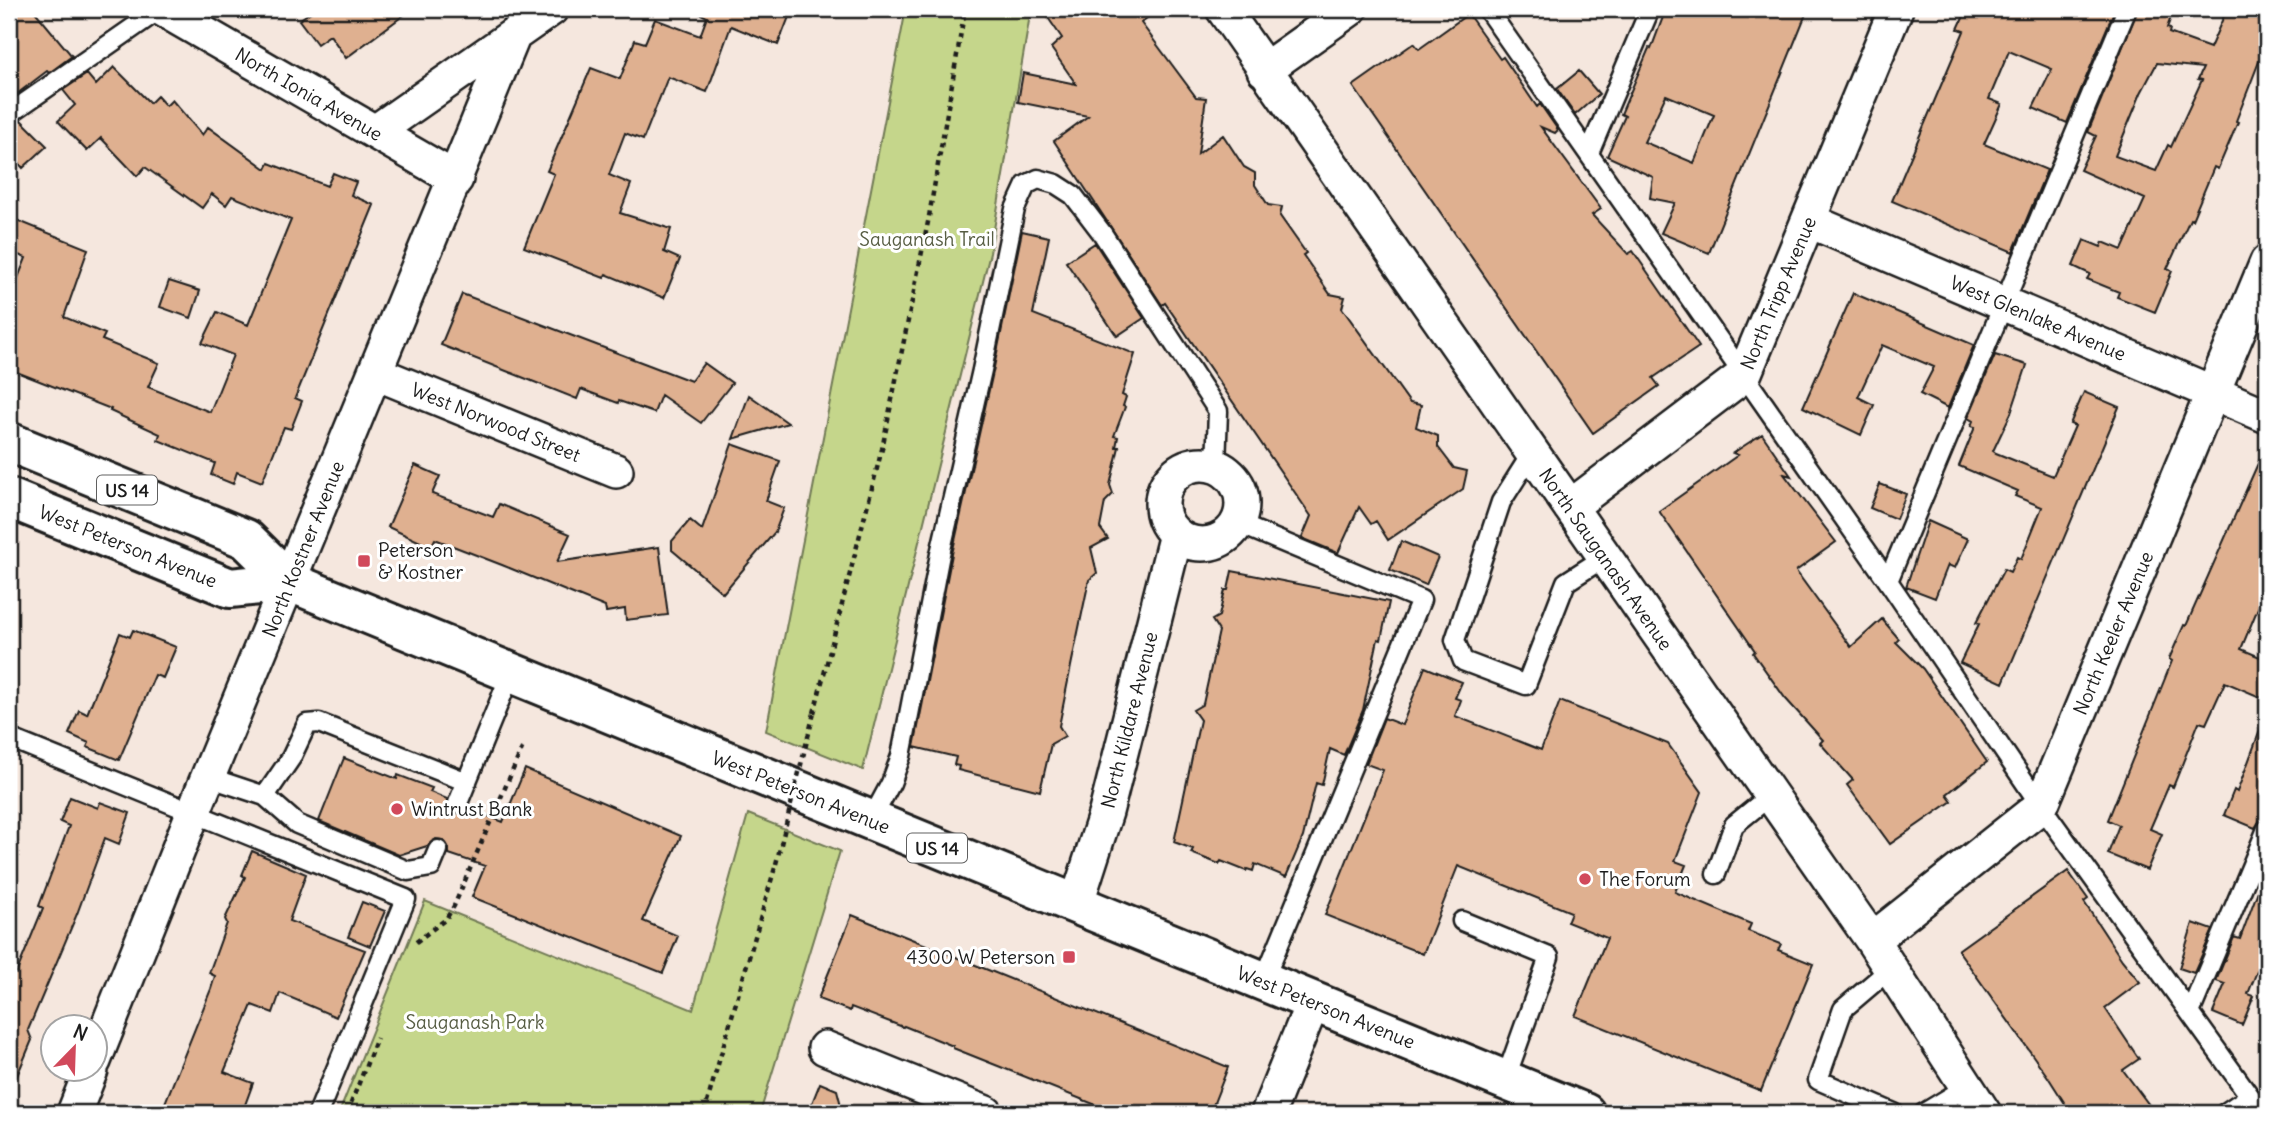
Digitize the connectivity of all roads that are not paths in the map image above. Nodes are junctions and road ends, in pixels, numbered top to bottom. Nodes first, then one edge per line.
1 (161, 9) edge
2 (551, 9) edge
3 (1223, 9) edge
4 (1350, 9) edge
5 (1487, 9) edge
6 (1650, 9) edge
7 (1896, 9) edge
8 (2127, 9) edge
9 (513, 37) junction
10 (1264, 70) junction
11 (9, 114) edge
12 (375, 132) junction
13 (1589, 153) junction
14 (456, 178) junction
15 (1810, 221) junction
16 (2267, 262) edge
17 (2004, 304) junction
18 (376, 373) junction
19 (1744, 375) junction
20 (2213, 393) junction
21 (2267, 415) edge
22 (9, 442) edge
23 (1532, 453) junction
24 (1216, 466) junction
25 (616, 471) dead end
26 (9, 498) edge
27 (1570, 507) junction
28 (1237, 523) junction
29 (1176, 534) junction
30 (1605, 557) junction
31 (1888, 581) junction
32 (290, 582) junction
33 (512, 673) junction
34 (9, 738) edge
35 (208, 777) junction
36 (467, 782) junction
37 (1771, 795) junction
38 (265, 796) junction
39 (457, 803) dead end
40 (2041, 806) junction
41 (193, 813) junction
42 (871, 820) junction
43 (2267, 829) edge
44 (438, 850) dead end
45 (1716, 874) dead end
46 (1076, 905) junction
47 (1462, 921) dead end
48 (1871, 940) junction
49 (1890, 969) junction
50 (1263, 982) junction
51 (1313, 1002) junction
52 (2190, 1013) junction
53 (108, 1026) edge
54 (825, 1048) dead end
55 (1504, 1080) junction
56 (85, 1084) edge
57 (2250, 1096) junction
58 (1975, 1100) edge
59 (74, 1113) edge
60 (318, 1113) edge
61 (986, 1113) edge
62 (1268, 1113) edge
63 (1585, 1113) edge
64 (1894, 1113) edge
65 (1924, 1113) edge
66 (2225, 1113) edge
67 (2262, 1113) edge

1 - 11 lane
1 - 12 street, North Ionia Avenue
2 - 9 street
3 - 10 street, North Sauganash Avenue
4 - 10 street
5 - 13 lane
6 - 13 lane
7 - 15 street, North Tripp Avenue
8 - 17 lane
9 - 12 street
9 - 14 street, North Kostner Avenue
10 - 23 street, North Sauganash Avenue
12 - 14 street, North Ionia Avenue
13 - 19 lane
14 - 18 street, North Kostner Avenue
15 - 17 street, West Glenlake Avenue
15 - 19 street, North Tripp Avenue
16 - 20 street, North Keeler Avenue
17 - 20 street, West Glenlake Avenue
17 - 31 lane
18 - 25 street, West Norwood Street
18 - 32 street, North Kostner Avenue
19 - 27 street, North Tripp Avenue
19 - 31 lane
20 - 21 street, West Glenlake Avenue
20 - 40 street, North Keeler Avenue
22 - 32 main road, West Peterson Avenue / US 14
23 - 27 street, North Sauganash Avenue
23 - 30 lane
24 - 28 street
24 - 29 street
24 - 42 lane
26 - 32 main road, West Peterson Avenue / US 14
27 - 30 street, North Sauganash Avenue
28 - 29 street
28 - 50 lane
29 - 46 street, North Kildare Avenue
30 - 37 street, North Sauganash Avenue
31 - 40 lane
32 - 33 main road, West Peterson Avenue / US 14
32 - 35 street, North Kostner Avenue
33 - 36 lane
33 - 42 main road, West Peterson Avenue / US 14
34 - 41 lane
35 - 38 lane
35 - 41 street, North Kostner Avenue
36 - 38 lane
36 - 39 lane
37 - 45 lane
37 - 48 street, North Sauganash Avenue
38 - 44 lane
40 - 48 street, North Keeler Avenue
40 - 52 lane
41 - 53 street, North Kostner Avenue
41 - 60 lane
42 - 46 main road, West Peterson Avenue / US 14
43 - 52 lane
46 - 50 main road, West Peterson Avenue / US 14
47 - 55 lane
48 - 49 street, North Sauganash Avenue
49 - 58 street, North Sauganash Avenue
49 - 64 lane
50 - 51 main road, West Peterson Avenue / US 14
51 - 55 main road, West Peterson Avenue / US 14
51 - 62 street
52 - 57 lane
54 - 61 street
55 - 63 main road, West Peterson Avenue / US 14
56 - 59 street
57 - 66 lane
57 - 67 lane
58 - 65 lane

